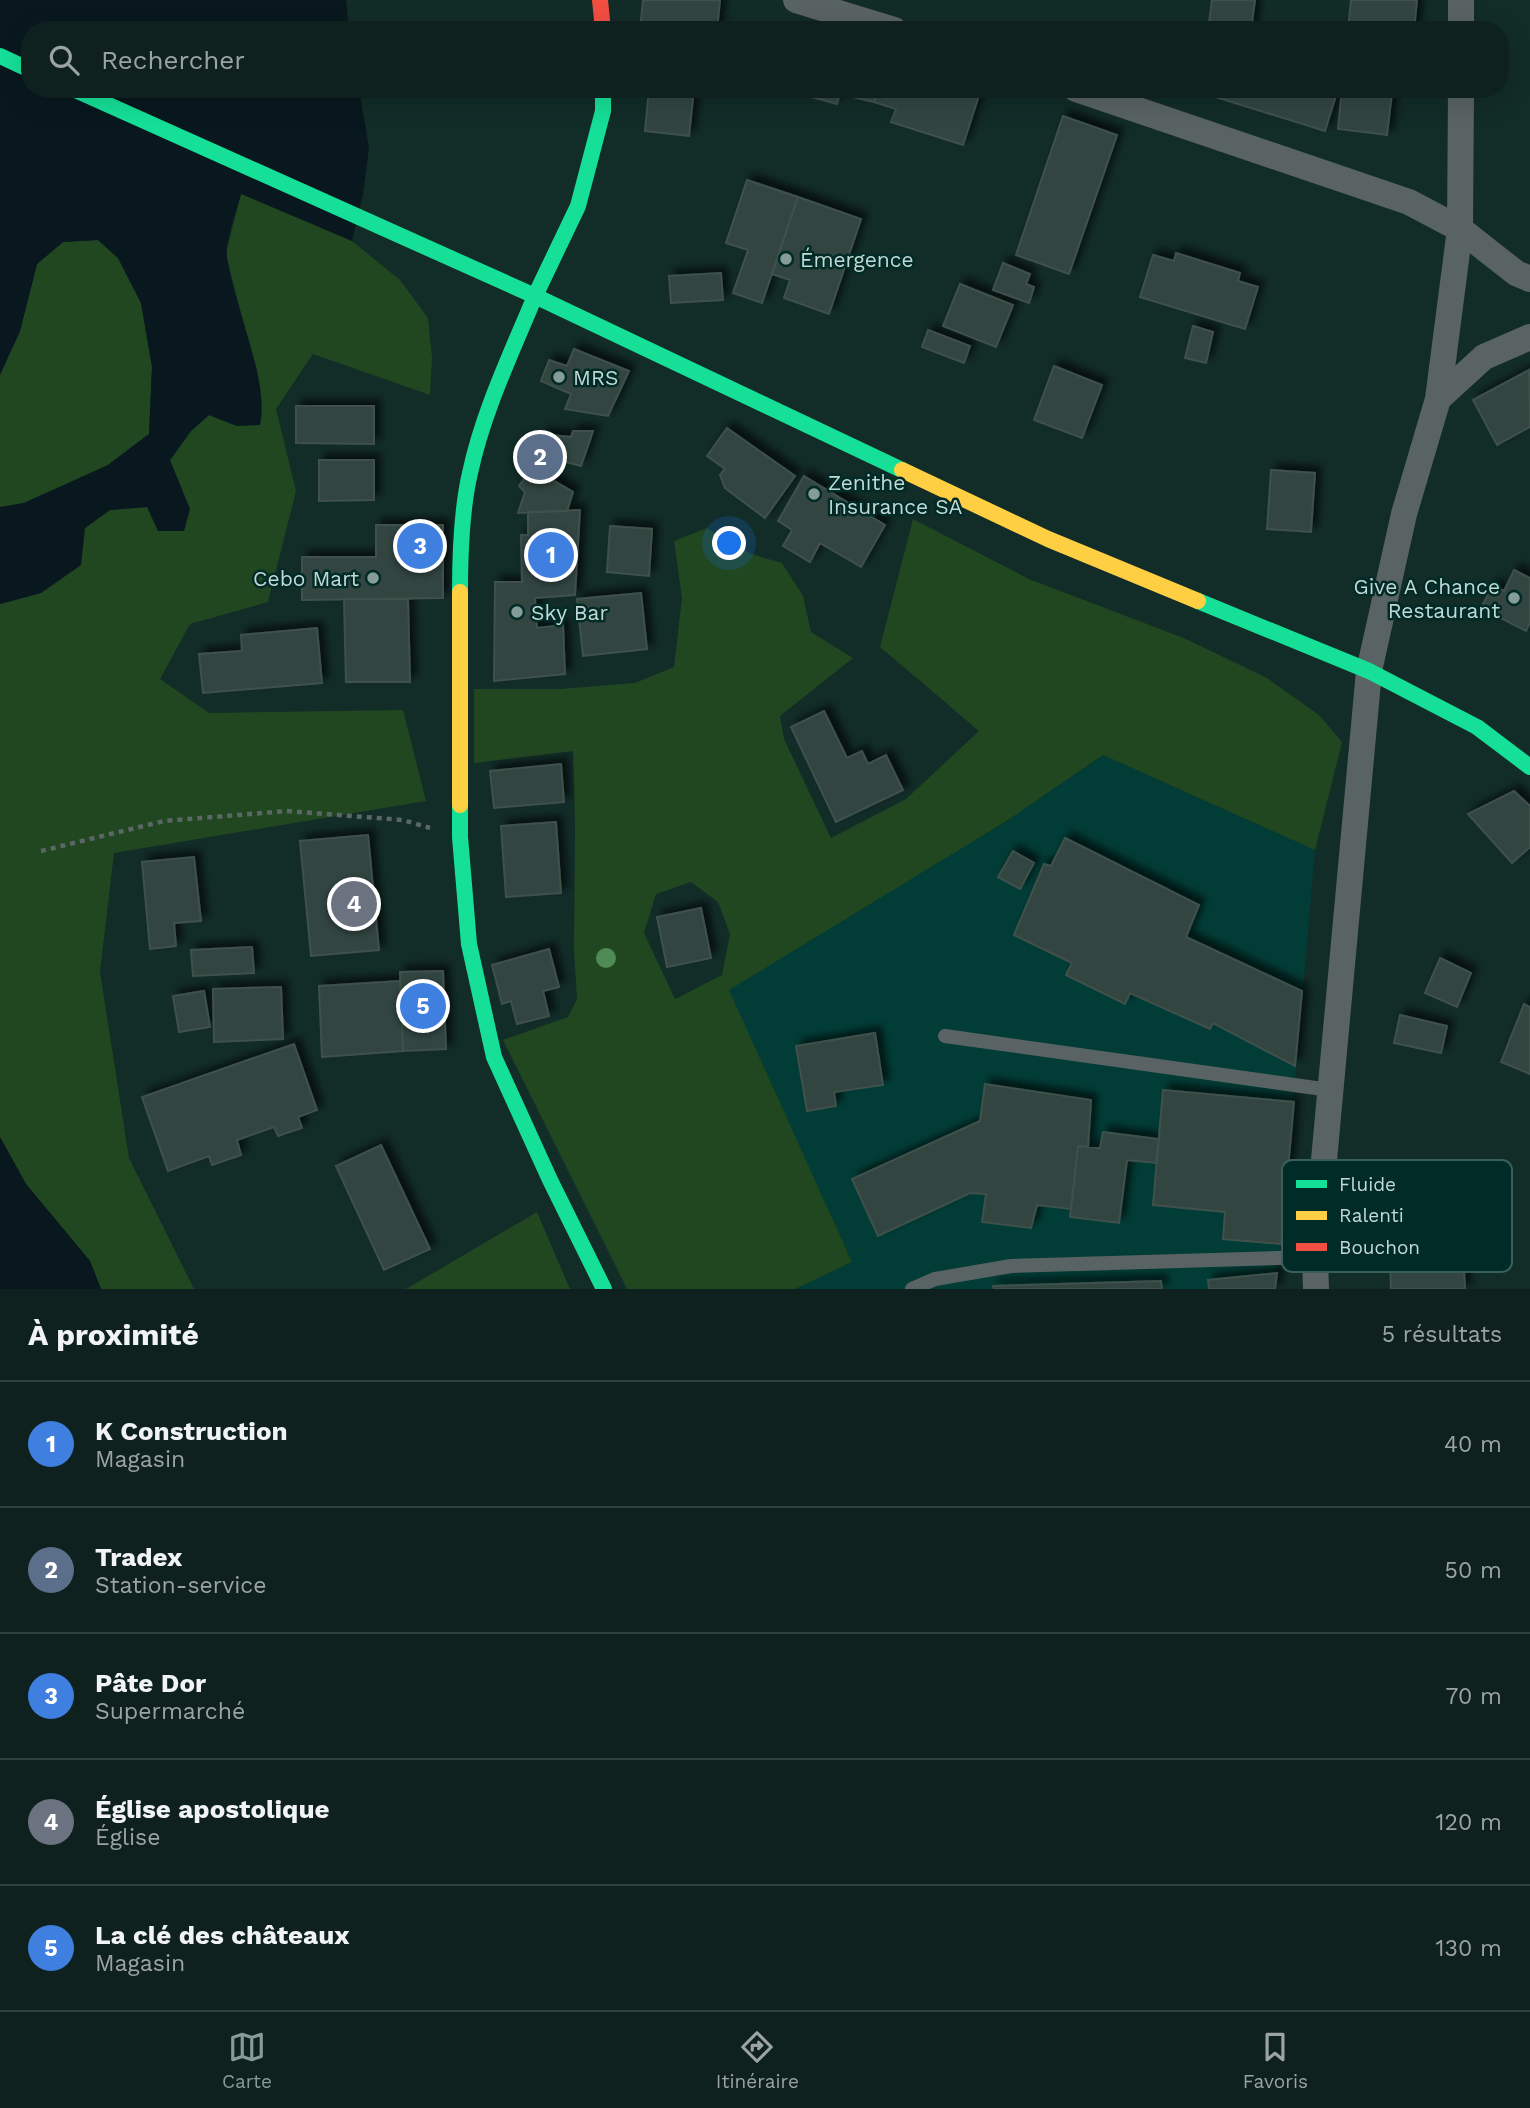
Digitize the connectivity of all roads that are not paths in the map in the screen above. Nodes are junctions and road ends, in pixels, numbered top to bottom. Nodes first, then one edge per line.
1 (600, 0) edge
2 (796, 0) edge
3 (1461, 0) edge
4 (602, 21) edge
5 (865, 21) edge
6 (1461, 21) edge
7 (0, 56) edge
8 (21, 66) edge
9 (93, 98) edge
10 (603, 98) edge
11 (1103, 98) edge
12 (1461, 98) edge
13 (1460, 229) junction
14 (1530, 279) edge
15 (535, 296) junction
16 (1530, 337) edge
17 (1438, 399) junction
18 (1369, 671) junction
19 (1530, 767) edge
20 (945, 1036) dead end
21 (1330, 1090) junction
22 (1324, 1160) edge
23 (1282, 1259) edge
24 (604, 1289) edge
25 (912, 1289) edge

1 - 4 main road
2 - 5 street
3 - 6 street
7 - 8 main road
9 - 15 main road
10 - 15 main road
11 - 13 street
12 - 13 street
13 - 14 street
13 - 17 street
15 - 18 main road
15 - 24 main road
16 - 17 street
17 - 18 street
18 - 19 main road
18 - 21 street
20 - 21 lane
21 - 22 street
23 - 25 lane

